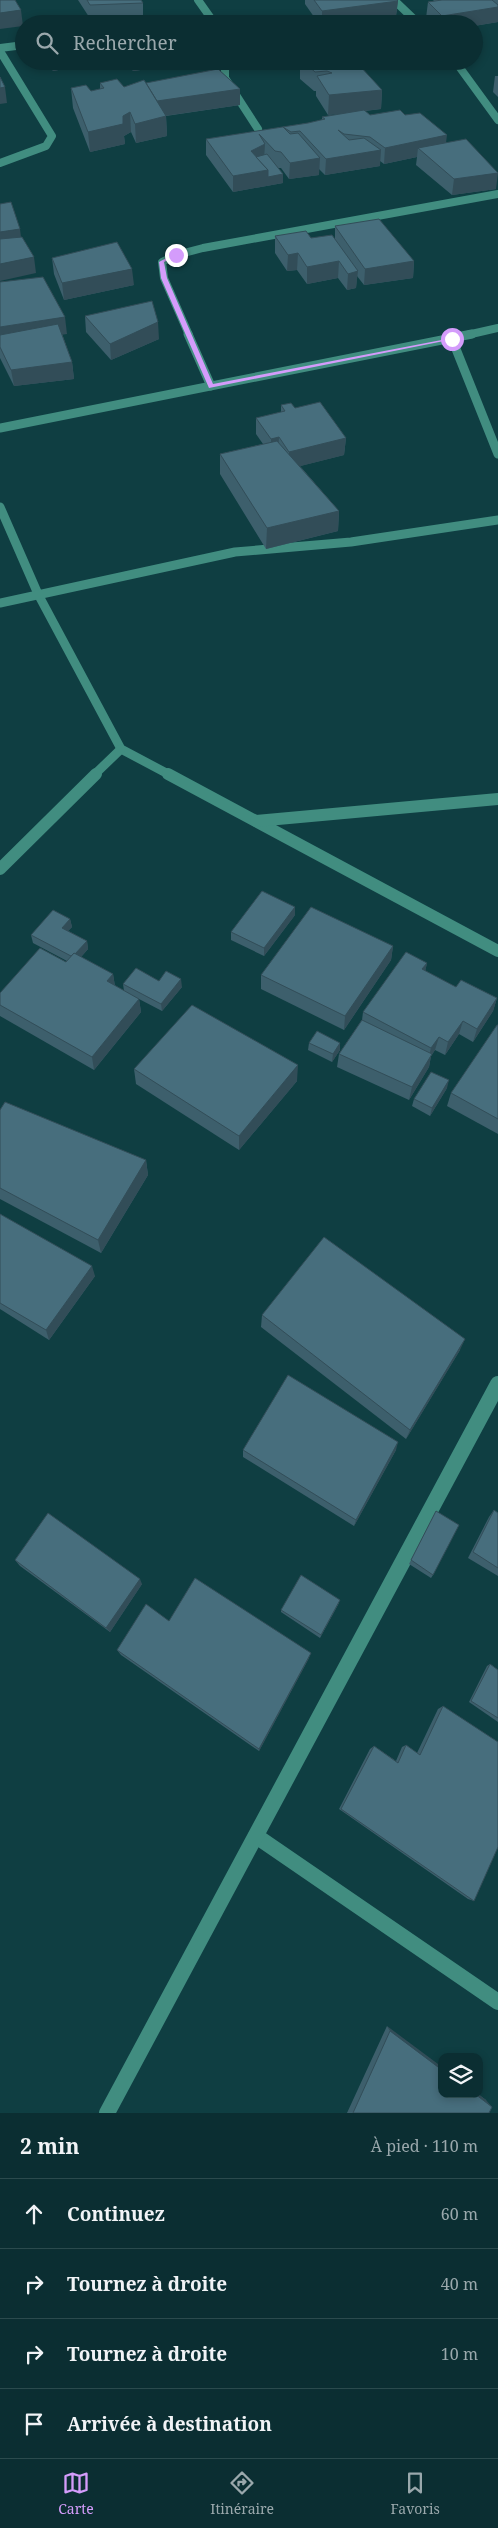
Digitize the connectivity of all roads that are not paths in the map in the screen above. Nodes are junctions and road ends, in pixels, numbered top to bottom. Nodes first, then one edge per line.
1 (198, 0) edge
2 (394, 0) edge
3 (209, 15) edge
4 (409, 15) edge
5 (15, 46) edge
6 (0, 49) edge
7 (225, 70) edge
8 (462, 70) edge
9 (498, 120) edge
10 (258, 129) edge
11 (0, 163) edge
12 (498, 194) edge
13 (498, 328) edge
14 (452, 339) junction
15 (211, 386) junction
16 (0, 428) edge
17 (498, 454) edge
18 (0, 507) edge
19 (498, 520) edge
20 (38, 594) junction
21 (0, 603) edge
22 (121, 749) junction
23 (498, 799) edge
24 (256, 821) junction
25 (0, 850) edge
26 (17, 850) junction
27 (0, 869) edge
28 (498, 951) edge
29 (498, 1384) edge
30 (256, 1836) junction
31 (498, 2002) edge
32 (107, 2113) edge

1 - 3 street
2 - 4 street
5 - 6 street
6 - 11 street
7 - 10 street
8 - 9 street
12 - 15 street
13 - 14 street
14 - 15 street
14 - 17 street
15 - 16 street
18 - 20 street
19 - 20 street
20 - 21 street
20 - 22 street
22 - 24 street
22 - 26 street
23 - 24 street
24 - 28 street
25 - 26 street
26 - 27 street
29 - 30 street
30 - 31 street
30 - 32 street

